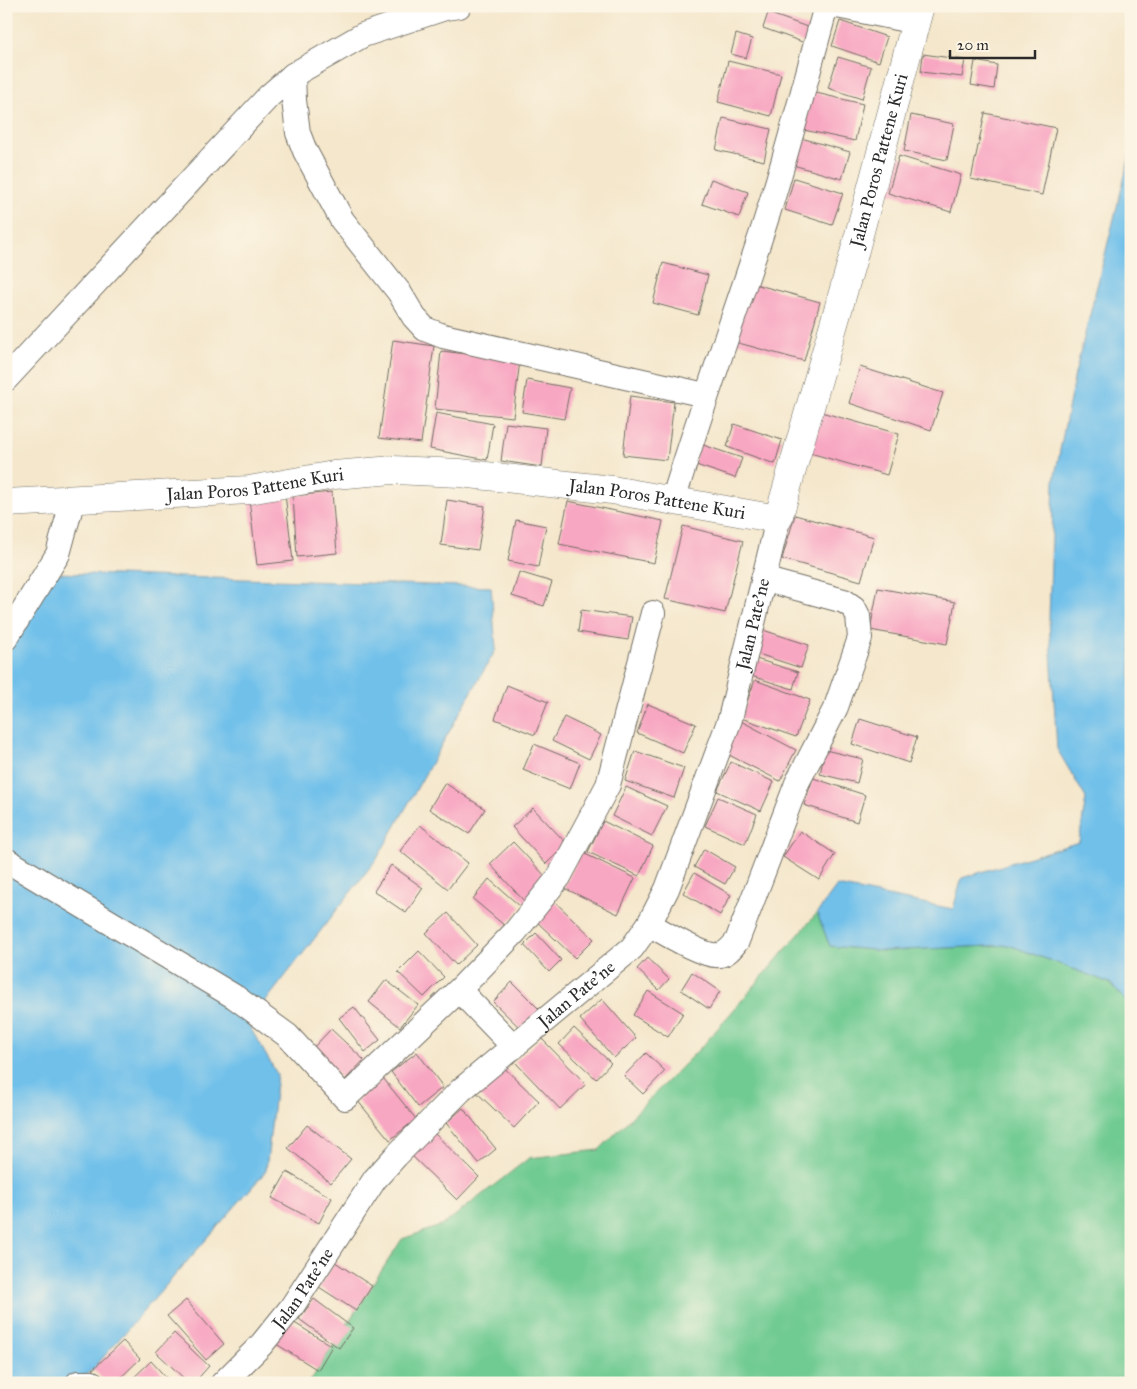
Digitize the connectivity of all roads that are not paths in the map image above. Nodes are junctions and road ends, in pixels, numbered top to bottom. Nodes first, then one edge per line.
1 (459, 6) edge
2 (826, 6) edge
3 (837, 6) edge
4 (918, 14) edge
5 (293, 76) junction
6 (6, 379) edge
7 (705, 395) junction
8 (73, 499) junction
9 (673, 501) junction
10 (6, 503) edge
11 (778, 520) junction
12 (763, 579) junction
13 (653, 613) dead end
14 (6, 638) edge
15 (6, 860) edge
16 (649, 924) junction
17 (459, 990) junction
18 (514, 1047) junction
19 (78, 1383) edge
20 (92, 1383) edge
21 (223, 1383) edge

1 - 5 street
2 - 7 street
3 - 4 street
4 - 11 street, Jalan Poros Pattene Kuri
5 - 6 street
5 - 7 street
7 - 9 street
8 - 9 street, Jalan Poros Pattene Kuri
8 - 10 street, Jalan Poros Pattene Kuri
8 - 14 street
9 - 11 street, Jalan Poros Pattene Kuri
11 - 12 street, Jalan Pate'ne
12 - 16 street, Jalan Pate'ne
12 - 16 street
13 - 17 street
15 - 17 street
16 - 18 street, Jalan Pate'ne
17 - 18 street
18 - 21 street, Jalan Pate'ne
19 - 20 street

